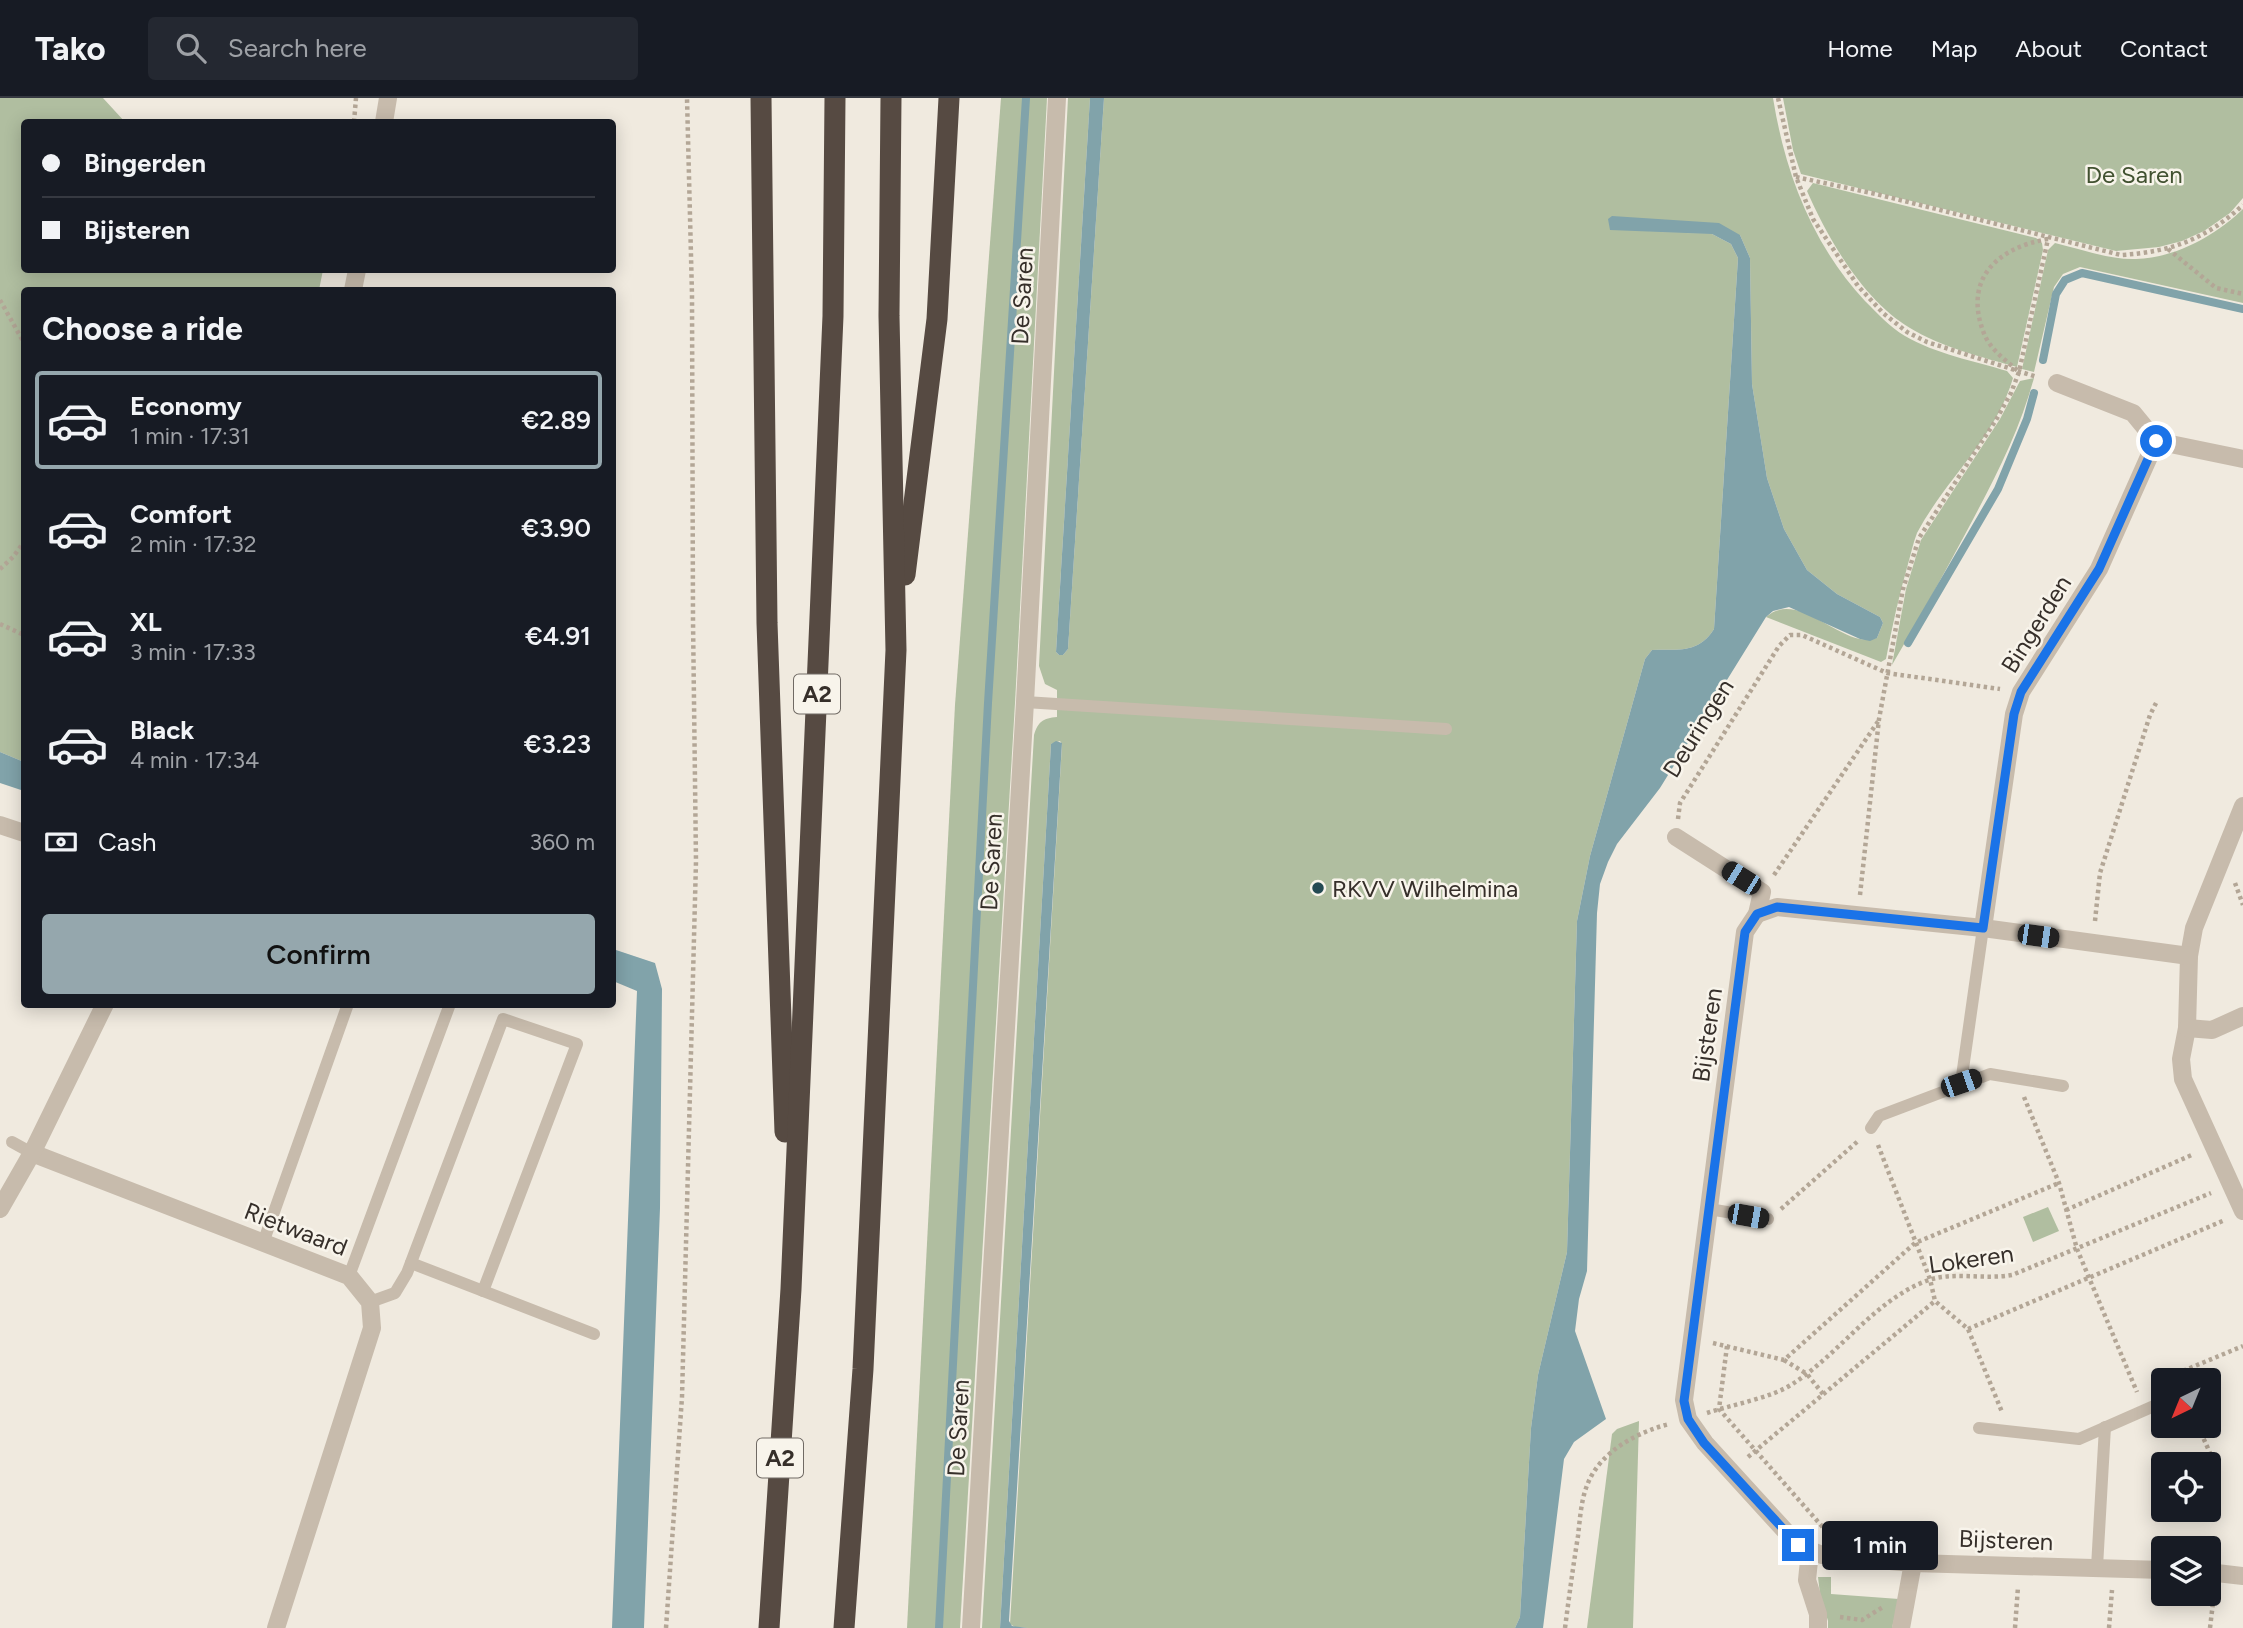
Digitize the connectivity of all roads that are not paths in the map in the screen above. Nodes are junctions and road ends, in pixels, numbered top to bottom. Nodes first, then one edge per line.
1 (388, 98) edge
2 (761, 98) edge
3 (835, 98) edge
4 (891, 98) edge
5 (949, 98) edge
6 (1057, 98) edge
7 (384, 119) edge
8 (2057, 383) dead end
9 (2156, 441) junction
10 (2243, 459) edge
11 (896, 650) junction
12 (1025, 702) junction
13 (1447, 729) dead end
14 (2243, 806) edge
15 (0, 825) edge
16 (21, 832) edge
17 (1676, 837) road end
18 (1757, 914) junction
19 (1983, 928) junction
20 (2189, 956) junction
21 (103, 1008) edge
22 (347, 1008) edge
23 (449, 1008) edge
24 (2243, 1016) edge
25 (2187, 1028) junction
26 (1961, 1083) junction
27 (2063, 1086) dead end
28 (1871, 1128) road end
29 (12, 1142) dead end
30 (32, 1153) junction
31 (0, 1209) edge
32 (1709, 1209) junction
33 (2237, 1214) edge
34 (1768, 1219) road end
35 (263, 1243) junction
36 (411, 1263) junction
37 (349, 1276) junction
38 (790, 1289) junction
39 (483, 1291) junction
40 (370, 1302) junction
41 (594, 1334) dead end
42 (2151, 1406) edge
43 (1979, 1427) dead end
44 (2105, 1427) junction
45 (1810, 1551) junction
46 (1913, 1563) junction
47 (2106, 1568) junction
48 (2151, 1570) edge
49 (2221, 1573) edge
50 (2243, 1576) edge
51 (1818, 1621) edge
52 (275, 1628) edge
53 (769, 1628) edge
54 (844, 1628) edge
55 (971, 1628) edge
56 (1901, 1628) edge

1 - 7 street
2 - 38 highway, A2
3 - 38 highway, A2
4 - 11 highway
5 - 11 highway
6 - 12 street, De Saren
8 - 9 street
9 - 10 street
9 - 19 street, Bingerden
11 - 54 highway
12 - 13 lane
12 - 55 street, De Saren
14 - 20 street
15 - 16 street
17 - 18 street
18 - 19 street
18 - 32 street, Bijsteren
19 - 20 street
19 - 26 lane
20 - 25 street
21 - 30 street
22 - 35 lane
23 - 37 lane
24 - 25 street
25 - 33 street
26 - 27 lane
26 - 28 lane
29 - 30 lane
30 - 31 street
30 - 35 street, Rietwaard
32 - 34 lane
32 - 45 street, Bijsteren
35 - 37 street, Rietwaard
36 - 39 lane
36 - 39 lane
36 - 40 lane
37 - 40 street, Rietwaard
38 - 53 highway, A2
39 - 41 lane
40 - 52 street
42 - 44 lane
43 - 44 lane
44 - 47 lane
45 - 46 street, Bijsteren
45 - 51 street
46 - 47 street, Bijsteren
46 - 56 street
47 - 48 street, Bijsteren
49 - 50 street

